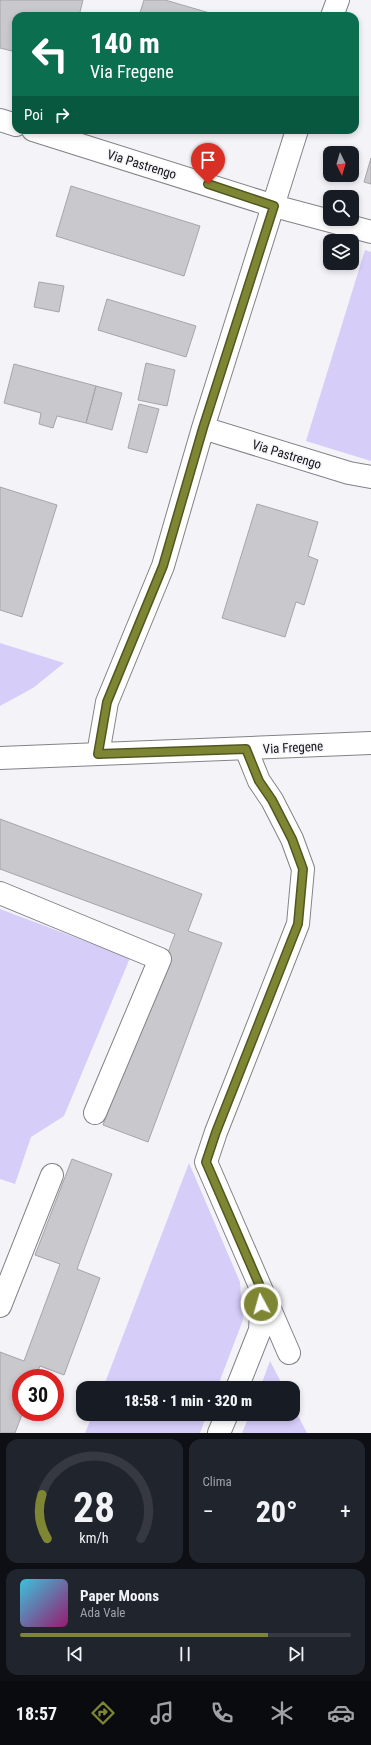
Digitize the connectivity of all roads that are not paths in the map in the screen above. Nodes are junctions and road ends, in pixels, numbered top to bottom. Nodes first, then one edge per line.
1 (338, 0) edge
2 (334, 12) edge
3 (0, 120) edge
4 (12, 124) edge
5 (46, 134) edge
6 (296, 134) edge
7 (274, 206) junction
8 (371, 232) edge
9 (203, 428) junction
10 (371, 477) edge
11 (371, 743) edge
12 (246, 749) junction
13 (98, 754) junction
14 (0, 758) edge
15 (0, 893) edge
16 (95, 1113) dead end
17 (52, 1175) dead end
18 (262, 1291) junction
19 (0, 1306) edge
20 (289, 1353) dead end
21 (240, 1381) edge
22 (224, 1421) edge
23 (219, 1433) edge

1 - 2 street
3 - 4 street
5 - 7 street, Via Pastrengo
6 - 7 street
7 - 8 street, Via Pastrengo
7 - 9 street
9 - 10 street, Via Pastrengo
9 - 13 street
11 - 12 street, Via Fregene
12 - 13 street, Via Fregene
12 - 18 street
13 - 14 street, Via Fregene
15 - 16 street
17 - 19 street
18 - 20 street
18 - 21 street
22 - 23 street

